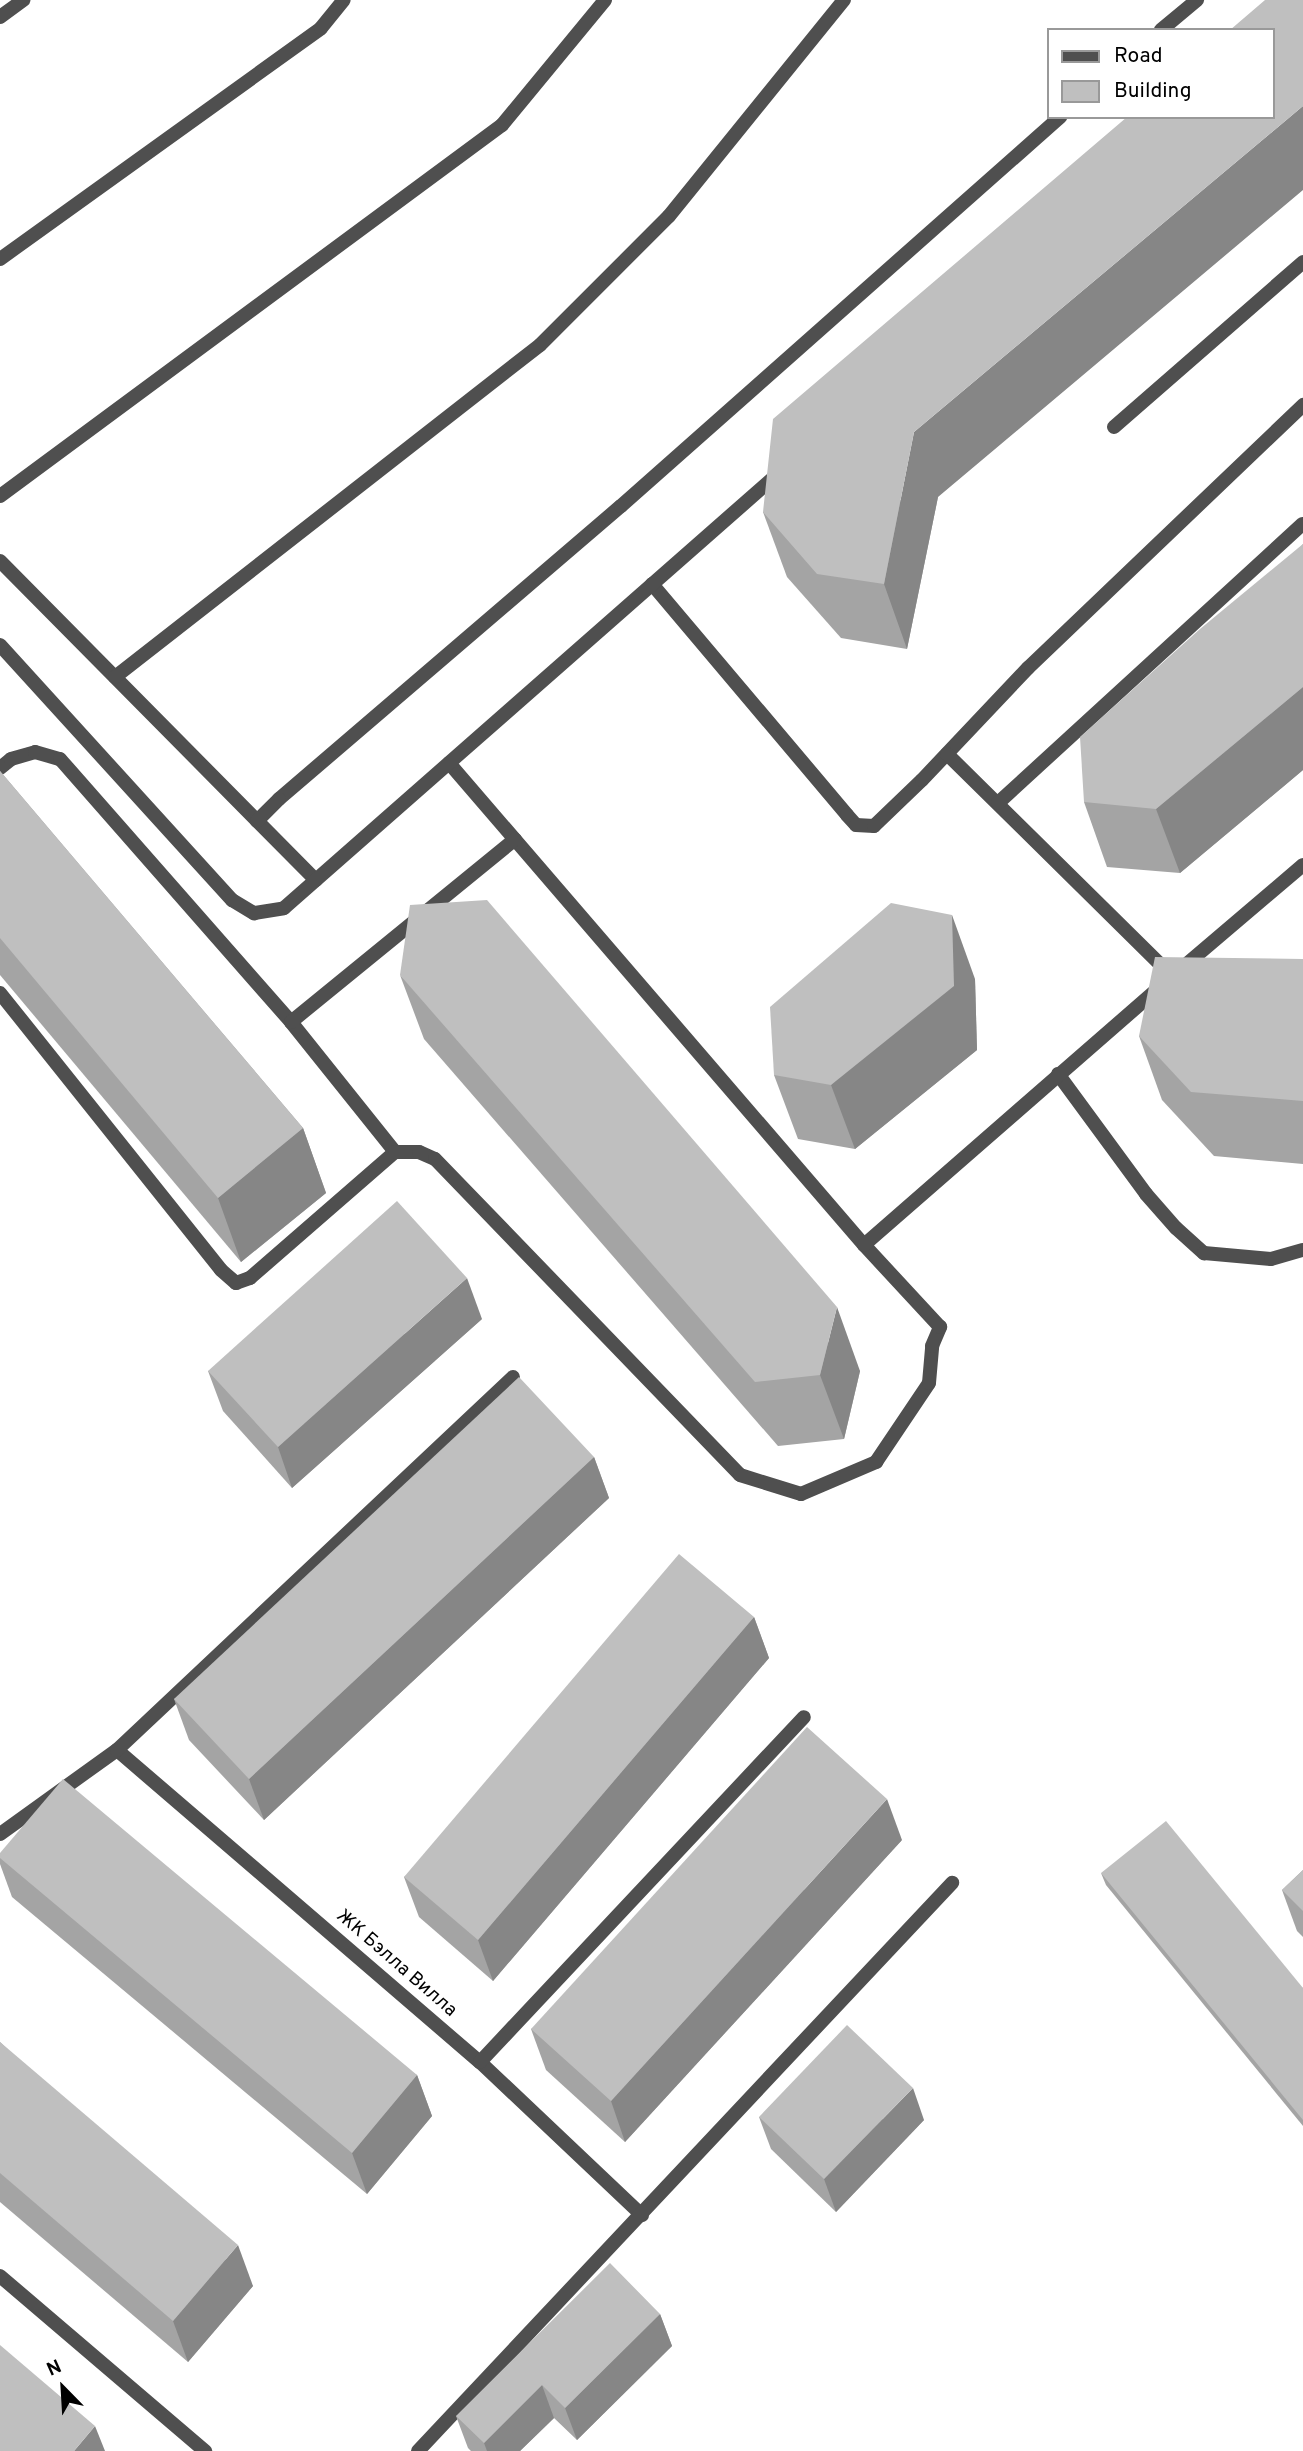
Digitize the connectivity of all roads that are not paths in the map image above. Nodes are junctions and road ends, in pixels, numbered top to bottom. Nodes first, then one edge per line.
1 (23, 0) edge
2 (344, 0) edge
3 (605, 0) edge
4 (844, 0) edge
5 (1197, 0) edge
6 (0, 17) edge
7 (1163, 28) edge
8 (1058, 119) edge
9 (0, 259) edge
10 (1303, 262) edge
11 (1303, 405) edge
12 (1114, 427) dead end
13 (788, 465) edge
14 (0, 496) edge
15 (1303, 524) edge
16 (0, 561) edge
17 (652, 584) junction
18 (0, 645) edge
19 (115, 677) junction
20 (947, 754) junction
21 (449, 763) junction
22 (0, 768) edge
23 (998, 803) junction
24 (257, 821) junction
25 (515, 839) junction
26 (1303, 865) edge
27 (316, 880) junction
28 (1172, 976) junction
29 (0, 993) edge
30 (291, 1023) junction
31 (1058, 1074) junction
32 (395, 1152) junction
33 (864, 1245) junction
34 (1303, 1250) edge
35 (513, 1377) dead end
36 (804, 1717) dead end
37 (117, 1749) junction
38 (0, 1834) edge
39 (952, 1883) dead end
40 (480, 2062) junction
41 (642, 2216) junction
42 (0, 2276) edge
43 (205, 2451) edge
44 (418, 2451) edge

1 - 6 street
2 - 9 street
3 - 14 street
4 - 19 street
5 - 7 street
8 - 24 street
10 - 12 street
11 - 20 street
13 - 17 street
15 - 23 street
16 - 19 street
17 - 20 street
17 - 21 street
18 - 27 street
19 - 24 street
20 - 23 street
21 - 25 street
21 - 27 street
22 - 30 street
23 - 28 street
24 - 27 street
25 - 30 street
25 - 33 street
26 - 28 street
28 - 31 street
29 - 32 street
30 - 32 street
31 - 33 street
31 - 34 street
32 - 33 street
35 - 37 street
36 - 40 street
37 - 38 street
37 - 40 street, ЖК Бэлла Вилла
39 - 41 street
40 - 41 street, ЖК Бэлла Вилла
41 - 44 street
42 - 43 street

